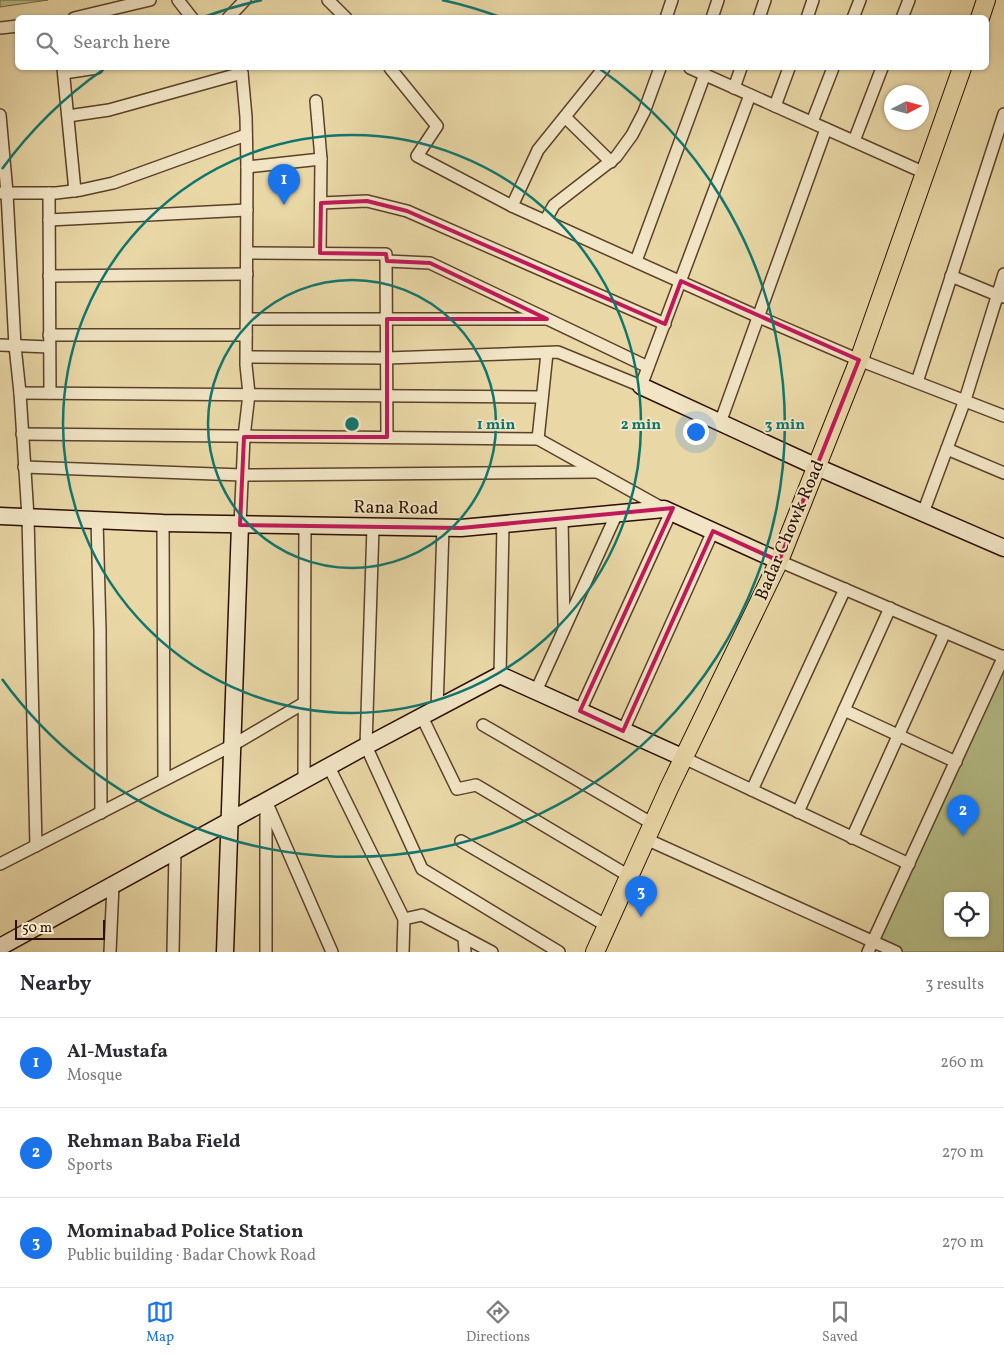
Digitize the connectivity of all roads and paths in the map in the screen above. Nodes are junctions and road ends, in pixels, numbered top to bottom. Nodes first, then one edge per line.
1 (150, 0) edge
2 (178, 0) edge
3 (245, 0) edge
4 (328, 0) edge
5 (672, 0) edge
6 (718, 0) edge
7 (765, 0) edge
8 (813, 0) edge
9 (860, 0) edge
10 (909, 0) edge
11 (986, 0) edge
12 (87, 15) edge
13 (190, 15) edge
14 (231, 15) edge
15 (343, 15) edge
16 (667, 15) edge
17 (713, 15) edge
18 (760, 15) edge
19 (808, 15) edge
20 (854, 15) edge
21 (903, 15) edge
22 (981, 15) edge
23 (15, 26) edge
24 (0, 28) edge
25 (64, 70) edge
26 (241, 70) edge
27 (392, 70) edge
28 (602, 70) edge
29 (659, 70) edge
30 (696, 70) edge
31 (740, 70) edge
32 (788, 70) edge
33 (832, 70) edge
34 (881, 70) edge
35 (961, 70) edge
36 (705, 74) junction
37 (734, 88) junction
38 (750, 95) junction
39 (316, 101) dead end
40 (775, 106) junction
41 (1004, 114) edge
42 (0, 115) edge
43 (68, 116) junction
44 (564, 117) junction
45 (812, 122) junction
46 (826, 129) junction
47 (246, 135) junction
48 (854, 141) junction
49 (321, 159) junction
50 (611, 162) junction
51 (246, 167) junction
52 (925, 173) junction
53 (75, 191) junction
54 (4, 193) edge
55 (49, 193) junction
56 (321, 203) junction
57 (512, 206) junction
58 (247, 210) junction
59 (49, 220) junction
60 (545, 221) junction
61 (320, 253) junction
62 (247, 254) junction
63 (386, 261) junction
64 (636, 261) junction
65 (247, 274) junction
66 (1004, 274) edge
67 (49, 276) junction
68 (951, 276) junction
69 (681, 281) junction
70 (1001, 296) edge
71 (759, 317) junction
72 (246, 319) junction
73 (387, 319) junction
74 (546, 319) junction
75 (665, 324) junction
76 (50, 335) junction
77 (246, 335) junction
78 (0, 345) edge
79 (15, 346) junction
80 (49, 347) junction
81 (546, 353) junction
82 (246, 357) junction
83 (387, 358) junction
84 (859, 360) junction
85 (648, 367) junction
86 (917, 382) junction
87 (641, 386) junction
88 (20, 393) junction
89 (50, 394) junction
90 (249, 394) junction
91 (387, 395) junction
92 (542, 397) junction
93 (965, 400) junction
94 (1003, 413) edge
95 (720, 423) junction
96 (22, 434) junction
97 (244, 437) junction
98 (387, 437) junction
99 (538, 439) junction
100 (947, 449) junction
101 (24, 467) junction
102 (817, 467) junction
103 (598, 472) junction
104 (1004, 473) edge
105 (242, 475) junction
106 (667, 510) junction
107 (617, 513) junction
108 (923, 513) junction
109 (0, 516) edge
110 (28, 517) junction
111 (562, 518) junction
112 (97, 520) junction
113 (163, 523) junction
114 (503, 524) junction
115 (240, 525) junction
116 (305, 526) junction
117 (373, 527) junction
118 (443, 528) junction
119 (713, 531) junction
120 (1004, 548) edge
121 (779, 561) junction
122 (845, 589) junction
123 (890, 608) junction
124 (564, 630) junction
125 (945, 632) junction
126 (1004, 657) edge
127 (500, 675) junction
128 (536, 692) junction
129 (304, 703) junction
130 (437, 709) junction
131 (844, 710) junction
132 (580, 711) junction
133 (422, 717) junction
134 (483, 725) dead end
135 (623, 731) junction
136 (898, 734) junction
137 (233, 745) junction
138 (366, 746) junction
139 (684, 758) junction
140 (956, 762) junction
141 (329, 767) junction
142 (164, 780) junction
143 (304, 780) junction
144 (752, 790) junction
145 (266, 801) junction
146 (798, 812) junction
147 (101, 813) junction
148 (230, 821) junction
149 (650, 831) junction
150 (852, 838) junction
151 (461, 840) dead end
152 (36, 846) junction
153 (174, 851) junction
154 (0, 864) edge
155 (909, 864) junction
156 (629, 876) junction
157 (113, 885) junction
158 (404, 919) junction
159 (607, 926) junction
160 (464, 937) junction
161 (873, 941) junction
162 (0, 947) edge
163 (110, 952) edge
164 (174, 952) edge
165 (225, 952) edge
166 (266, 952) edge
167 (332, 952) edge
168 (403, 952) edge
169 (464, 952) edge
170 (492, 952) edge
171 (559, 952) edge
172 (595, 952) edge
173 (868, 952) edge
174 (896, 952) edge

1 - 12 street
2 - 13 street
3 - 14 street
4 - 15 street
5 - 16 street
6 - 17 street
7 - 18 street
8 - 19 street
9 - 20 street
10 - 21 street
11 - 22 main road
23 - 24 street
25 - 43 street
26 - 43 street
26 - 47 street
27 - 57 street
28 - 44 street
29 - 50 street
30 - 36 street
31 - 37 street
32 - 40 street
33 - 45 street
34 - 48 street
35 - 52 main road, Badar Chowk Road
36 - 37 street
36 - 64 street
37 - 38 street
38 - 40 street
38 - 69 street
39 - 49 street
40 - 45 street
41 - 68 street
42 - 54 street
43 - 53 street
44 - 50 street
44 - 57 street
45 - 46 street
46 - 48 street
46 - 71 street
47 - 51 street
47 - 53 street
48 - 52 street
49 - 51 street
49 - 56 street
50 - 60 street
51 - 58 street
52 - 84 main road, Badar Chowk Road
53 - 55 street
54 - 55 street
54 - 79 street
55 - 59 street
56 - 61 street
56 - 75 street
57 - 60 street
58 - 59 street
58 - 62 street
59 - 67 street
60 - 64 street
61 - 62 street
61 - 63 street
62 - 65 street
63 - 73 street
63 - 74 street
64 - 69 street
65 - 67 street
65 - 72 street
66 - 70 street
67 - 76 street
68 - 70 street
68 - 86 street
69 - 71 street
69 - 75 street
70 - 93 street
71 - 84 street
71 - 95 street
72 - 73 street
72 - 77 street
73 - 74 street
73 - 83 street
74 - 85 street
75 - 85 street
76 - 77 street
76 - 80 street
77 - 82 street
78 - 79 street
79 - 80 street
79 - 88 street
80 - 89 street
81 - 83 street
81 - 87 street
81 - 92 street
82 - 83 street
82 - 90 street
83 - 91 street
84 - 86 street
84 - 102 main road, Badar Chowk Road
85 - 87 street
86 - 93 street
87 - 95 street
88 - 89 street
88 - 96 street
89 - 90 street
90 - 91 street
90 - 97 street
91 - 92 street
91 - 98 street
92 - 99 street
93 - 94 street
93 - 100 street
95 - 102 street
96 - 97 street
96 - 101 street
97 - 98 street
97 - 105 street
98 - 99 street
99 - 103 street
100 - 104 street
100 - 108 street
101 - 105 street
101 - 110 street
102 - 108 street
102 - 121 main road, Badar Chowk Road
103 - 105 street
103 - 106 street
105 - 115 street
106 - 107 street, Rana Road
106 - 119 street, Rana Road
106 - 132 street
107 - 111 street, Rana Road
107 - 124 street
108 - 120 street
109 - 110 street, Rana Road
110 - 112 street, Rana Road
110 - 152 street
111 - 114 street, Rana Road
111 - 124 street
112 - 113 street, Rana Road
112 - 147 street
113 - 115 street, Rana Road
113 - 142 street
114 - 118 street, Rana Road
114 - 127 street
115 - 116 street, Rana Road
115 - 137 street
116 - 117 street, Rana Road
116 - 129 street
117 - 118 street, Rana Road
117 - 138 street
118 - 130 street
119 - 121 street, Rana Road
119 - 135 street
121 - 122 street
121 - 139 main road, Badar Chowk Road
122 - 123 street
122 - 144 street
123 - 125 street
123 - 131 street
124 - 128 street
125 - 126 street
125 - 136 street
126 - 140 street
127 - 128 street
127 - 130 street
128 - 132 street
129 - 137 street
129 - 143 street
130 - 133 street
131 - 136 street
131 - 146 street
132 - 135 street
133 - 138 street
133 - 156 street
134 - 149 street
135 - 139 street
136 - 140 street
136 - 150 street
137 - 142 street
137 - 148 street
138 - 141 street
138 - 171 street
139 - 144 street
139 - 149 main road, Badar Chowk Road
140 - 155 street
141 - 143 street
141 - 158 street
142 - 147 street
143 - 145 street
144 - 146 street
145 - 148 street
145 - 166 street
145 - 167 street
146 - 150 street
147 - 152 street
148 - 153 street
148 - 165 street
149 - 156 main road, Badar Chowk Road
149 - 161 street
150 - 155 street
151 - 159 street
152 - 154 street
153 - 157 street
153 - 164 street
155 - 161 street
156 - 159 main road, Badar Chowk Road
157 - 162 street
157 - 163 street
158 - 160 street
158 - 168 street
159 - 172 main road, Badar Chowk Road
160 - 169 street
160 - 170 street
161 - 173 street
161 - 174 street

